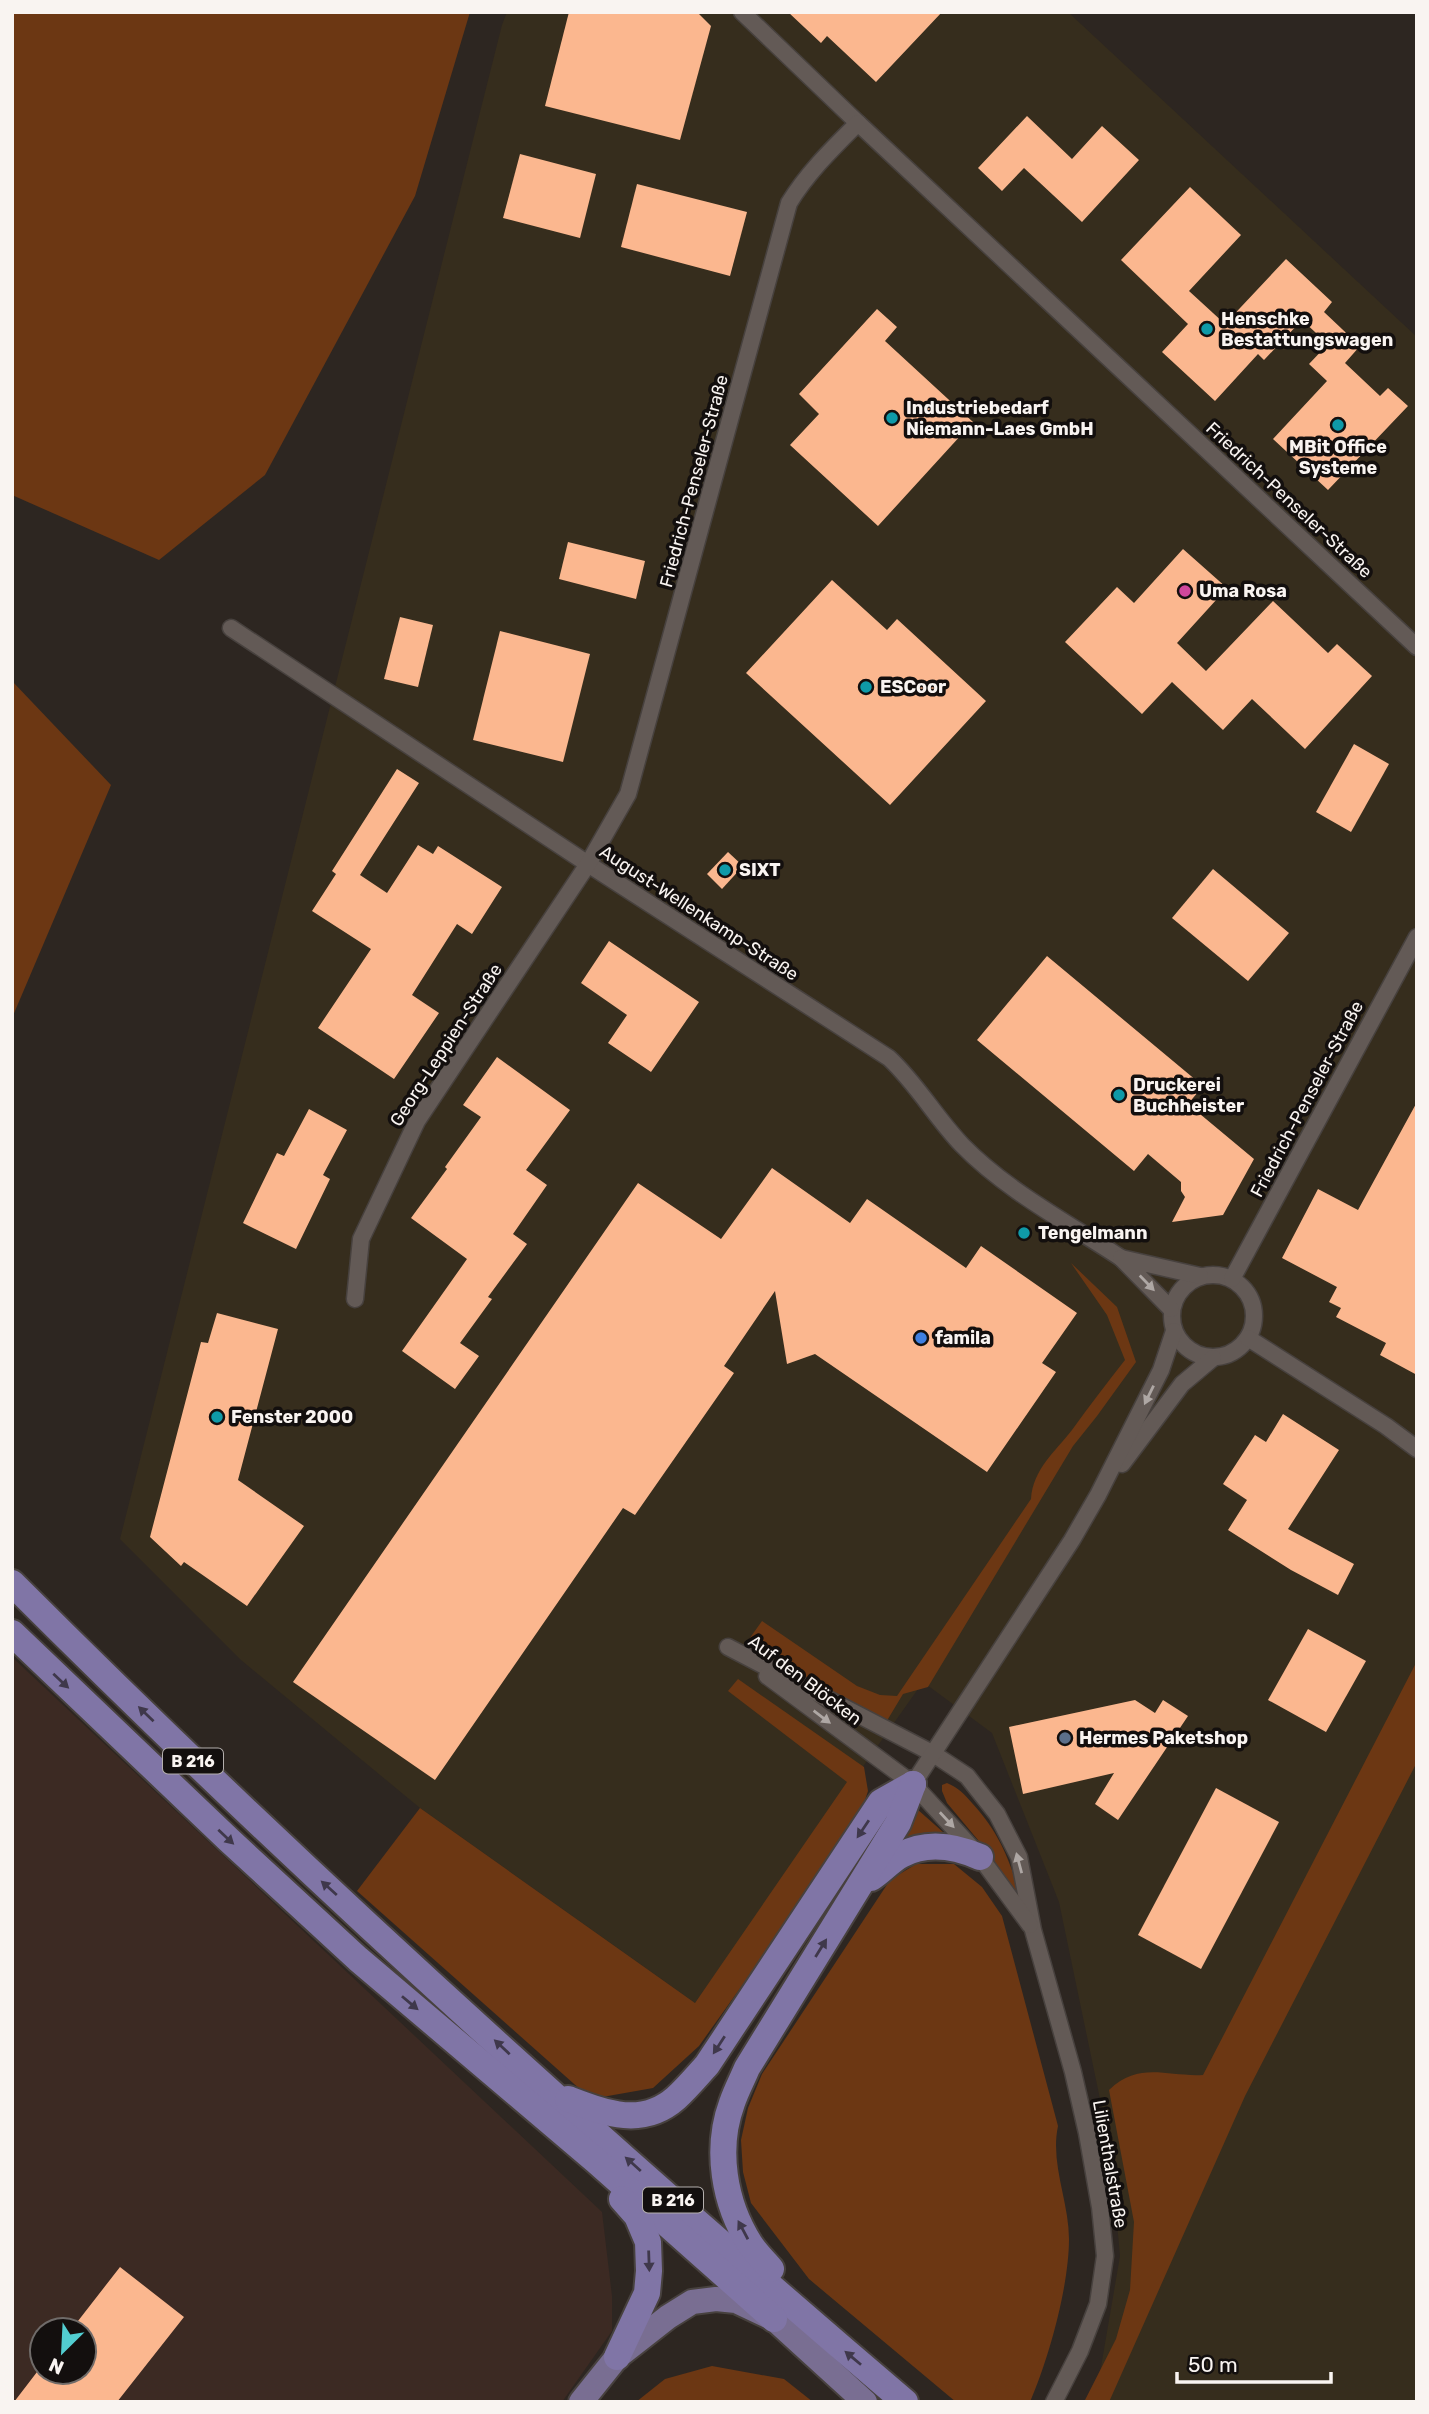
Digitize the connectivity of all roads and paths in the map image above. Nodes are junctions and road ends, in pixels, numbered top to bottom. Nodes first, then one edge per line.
1 (742, 12) edge
2 (858, 123) junction
3 (231, 628) dead end
4 (1417, 646) edge
5 (588, 864) junction
6 (1417, 937) edge
7 (1121, 1258) junction
8 (1200, 1276) junction
9 (1232, 1279) junction
10 (355, 1299) dead end
11 (1171, 1310) junction
12 (1174, 1331) junction
13 (1248, 1338) junction
14 (1213, 1358) junction
15 (1417, 1449) edge
16 (1098, 1495) junction
17 (12, 1583) edge
18 (12, 1633) edge
19 (932, 1753) junction
20 (913, 1784) junction
21 (981, 1857) junction
22 (860, 1884) junction
23 (1033, 1930) junction
24 (552, 2093) junction
25 (595, 2161) junction
26 (784, 2313) junction
27 (617, 2357) junction
28 (581, 2402) edge
29 (865, 2402) edge
30 (905, 2402) edge
31 (1054, 2402) edge

1 - 2 street, Friedrich-Penseler-Straße
2 - 4 street, Friedrich-Penseler-Straße
2 - 5 street, Friedrich-Penseler-Straße
3 - 5 street, August-Wellenkamp-Straße
5 - 7 street, August-Wellenkamp-Straße
5 - 10 street, Georg-Leppien-Straße
6 - 9 street, Friedrich-Penseler-Straße
7 - 8 street, August-Wellenkamp-Straße
7 -> 11 street, August-Wellenkamp-Straße
8 - 9 street
8 - 11 street
9 - 13 street
11 - 12 street
12 - 14 street
12 -> 16 street
13 - 14 street
13 - 15 street
14 - 16 street
16 - 19 street
24 -> 17 highway, B 216
18 -> 25 highway, B 216
19 - 20 street
19 -> 20 street, Auf den Blöcken
23 -> 19 street, Lilienthalstraße
20 -> 21 street, Lilienthalstraße
20 - 22 highway
20 -> 24 highway
21 - 22 highway
21 - 23 street, Lilienthalstraße
26 -> 22 highway
23 - 31 street, Lilienthalstraße
26 -> 24 highway, B 216
25 - 26 highway, B 216
25 -> 27 highway
26 - 27 main road
26 - 29 main road, B 216
30 -> 26 highway, B 216
27 - 28 main road

